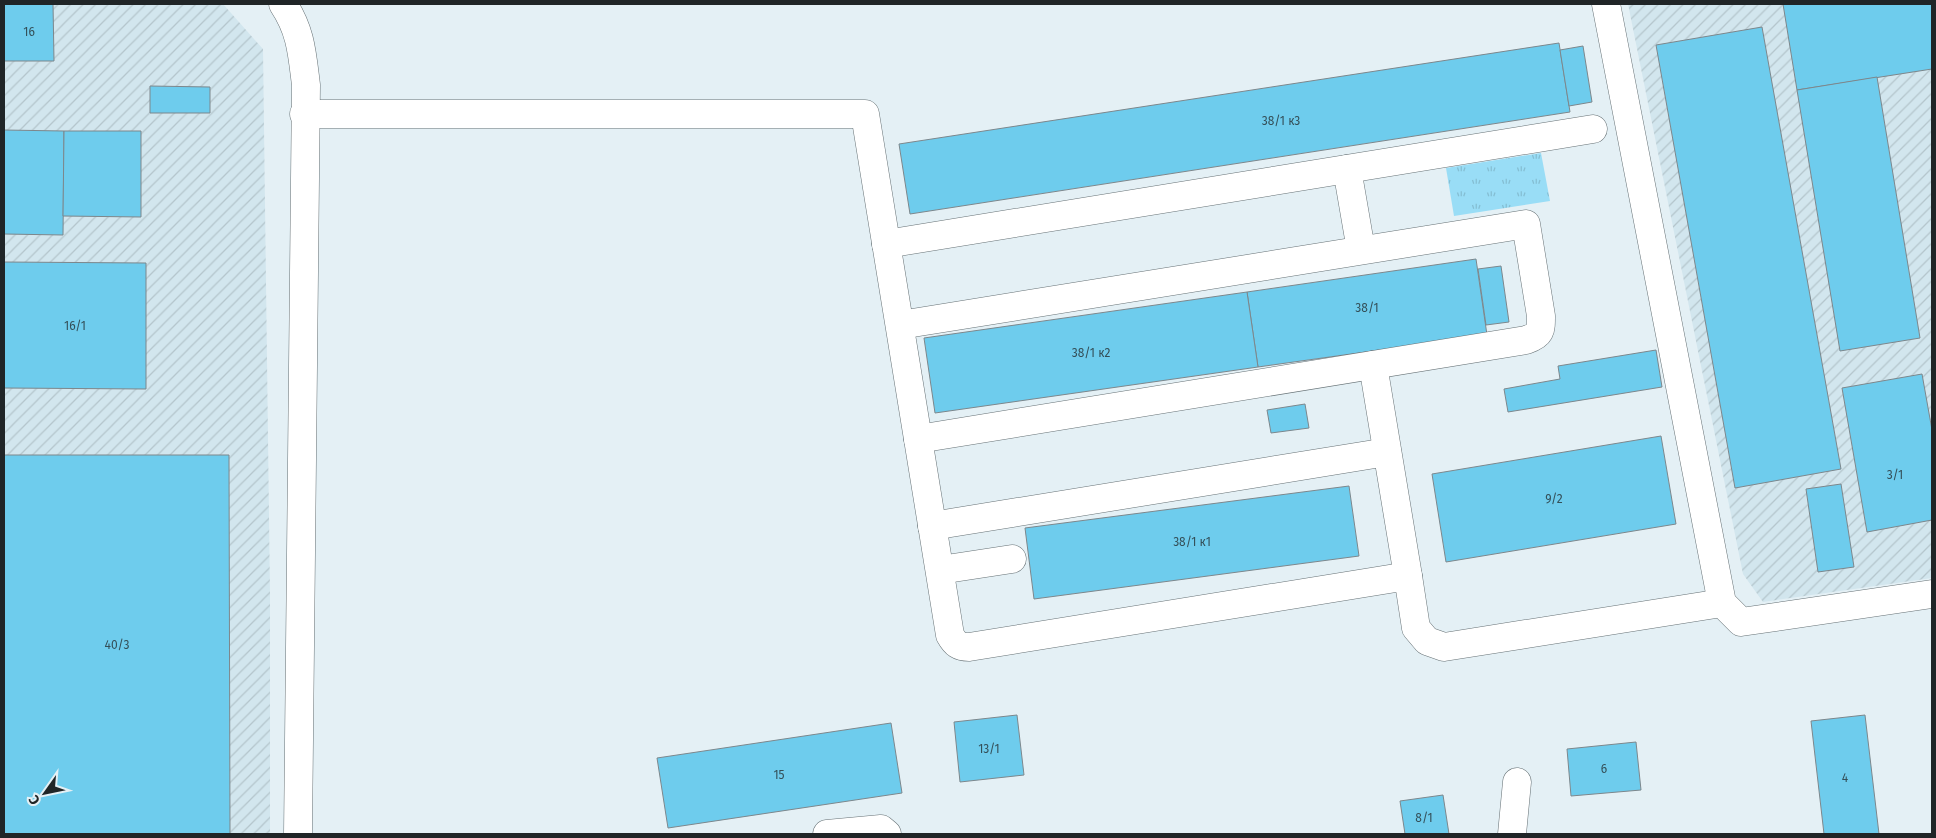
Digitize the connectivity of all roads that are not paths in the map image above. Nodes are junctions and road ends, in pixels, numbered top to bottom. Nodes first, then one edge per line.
1 (283, 4) edge
2 (1606, 4) edge
3 (304, 114) junction
4 (1593, 130) dead end
5 (1348, 169) junction
6 (886, 244) junction
7 (1361, 250) junction
8 (900, 325) junction
9 (1373, 365) junction
10 (918, 439) junction
11 (1387, 452) junction
12 (932, 526) junction
13 (1012, 558) dead end
14 (940, 570) junction
15 (1408, 576) junction
16 (1932, 594) edge
17 (1722, 602) junction
18 (1517, 782) dead end
19 (298, 834) edge
20 (827, 834) edge
21 (887, 834) edge
22 (1512, 834) edge

1 - 3 street
2 - 17 street
3 - 6 street
3 - 19 street
4 - 5 street
5 - 6 street
5 - 7 street
6 - 8 street
7 - 8 street
7 - 9 street
8 - 10 street
9 - 10 street
9 - 11 street
10 - 12 street
11 - 12 street
11 - 15 street
12 - 14 street
13 - 14 street
14 - 15 street
15 - 17 street
16 - 17 street
18 - 22 street
20 - 21 street

